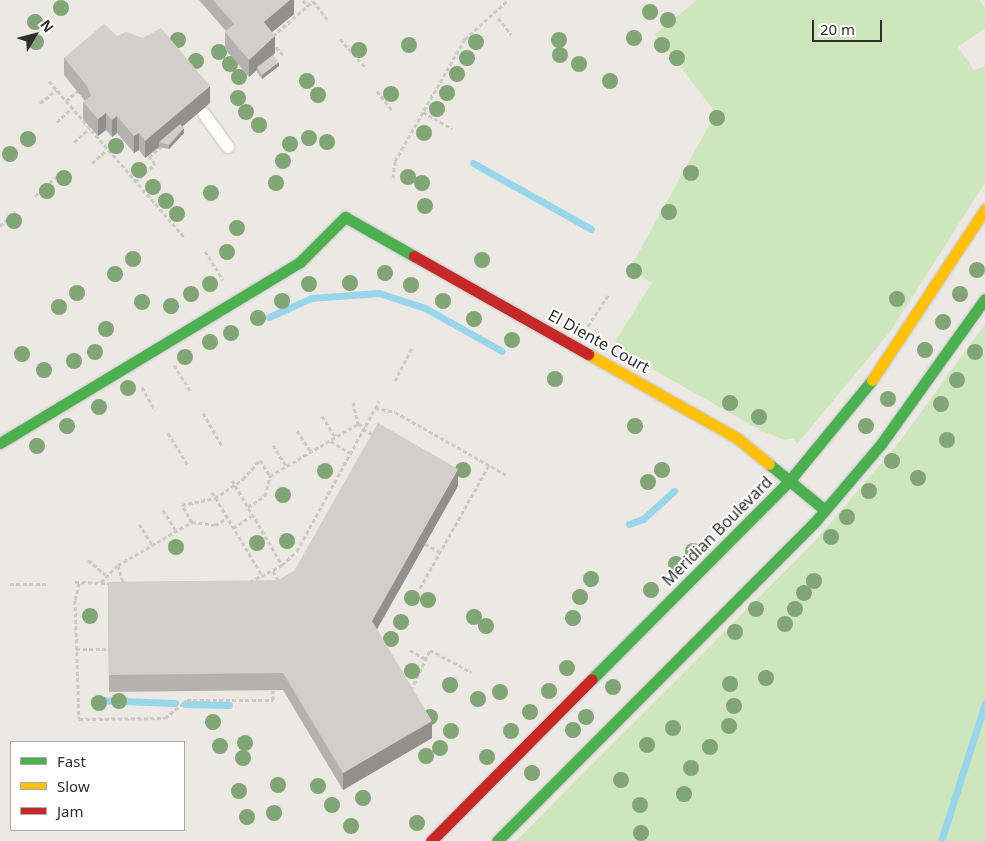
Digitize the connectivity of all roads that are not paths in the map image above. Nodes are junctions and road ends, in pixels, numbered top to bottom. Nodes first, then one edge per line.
1 (204, 114) edge
2 (228, 146) dead end
3 (985, 209) edge
4 (985, 299) edge
5 (0, 443) edge
6 (790, 480) junction
7 (825, 510) junction
8 (431, 841) edge
9 (497, 841) edge

1 - 2 lane
3 - 6 main road, Meridian Boulevard
4 - 7 main road
5 - 6 main road, El Diente Court
6 - 7 main road, El Diente Court
6 - 8 main road, Meridian Boulevard
7 - 9 main road

